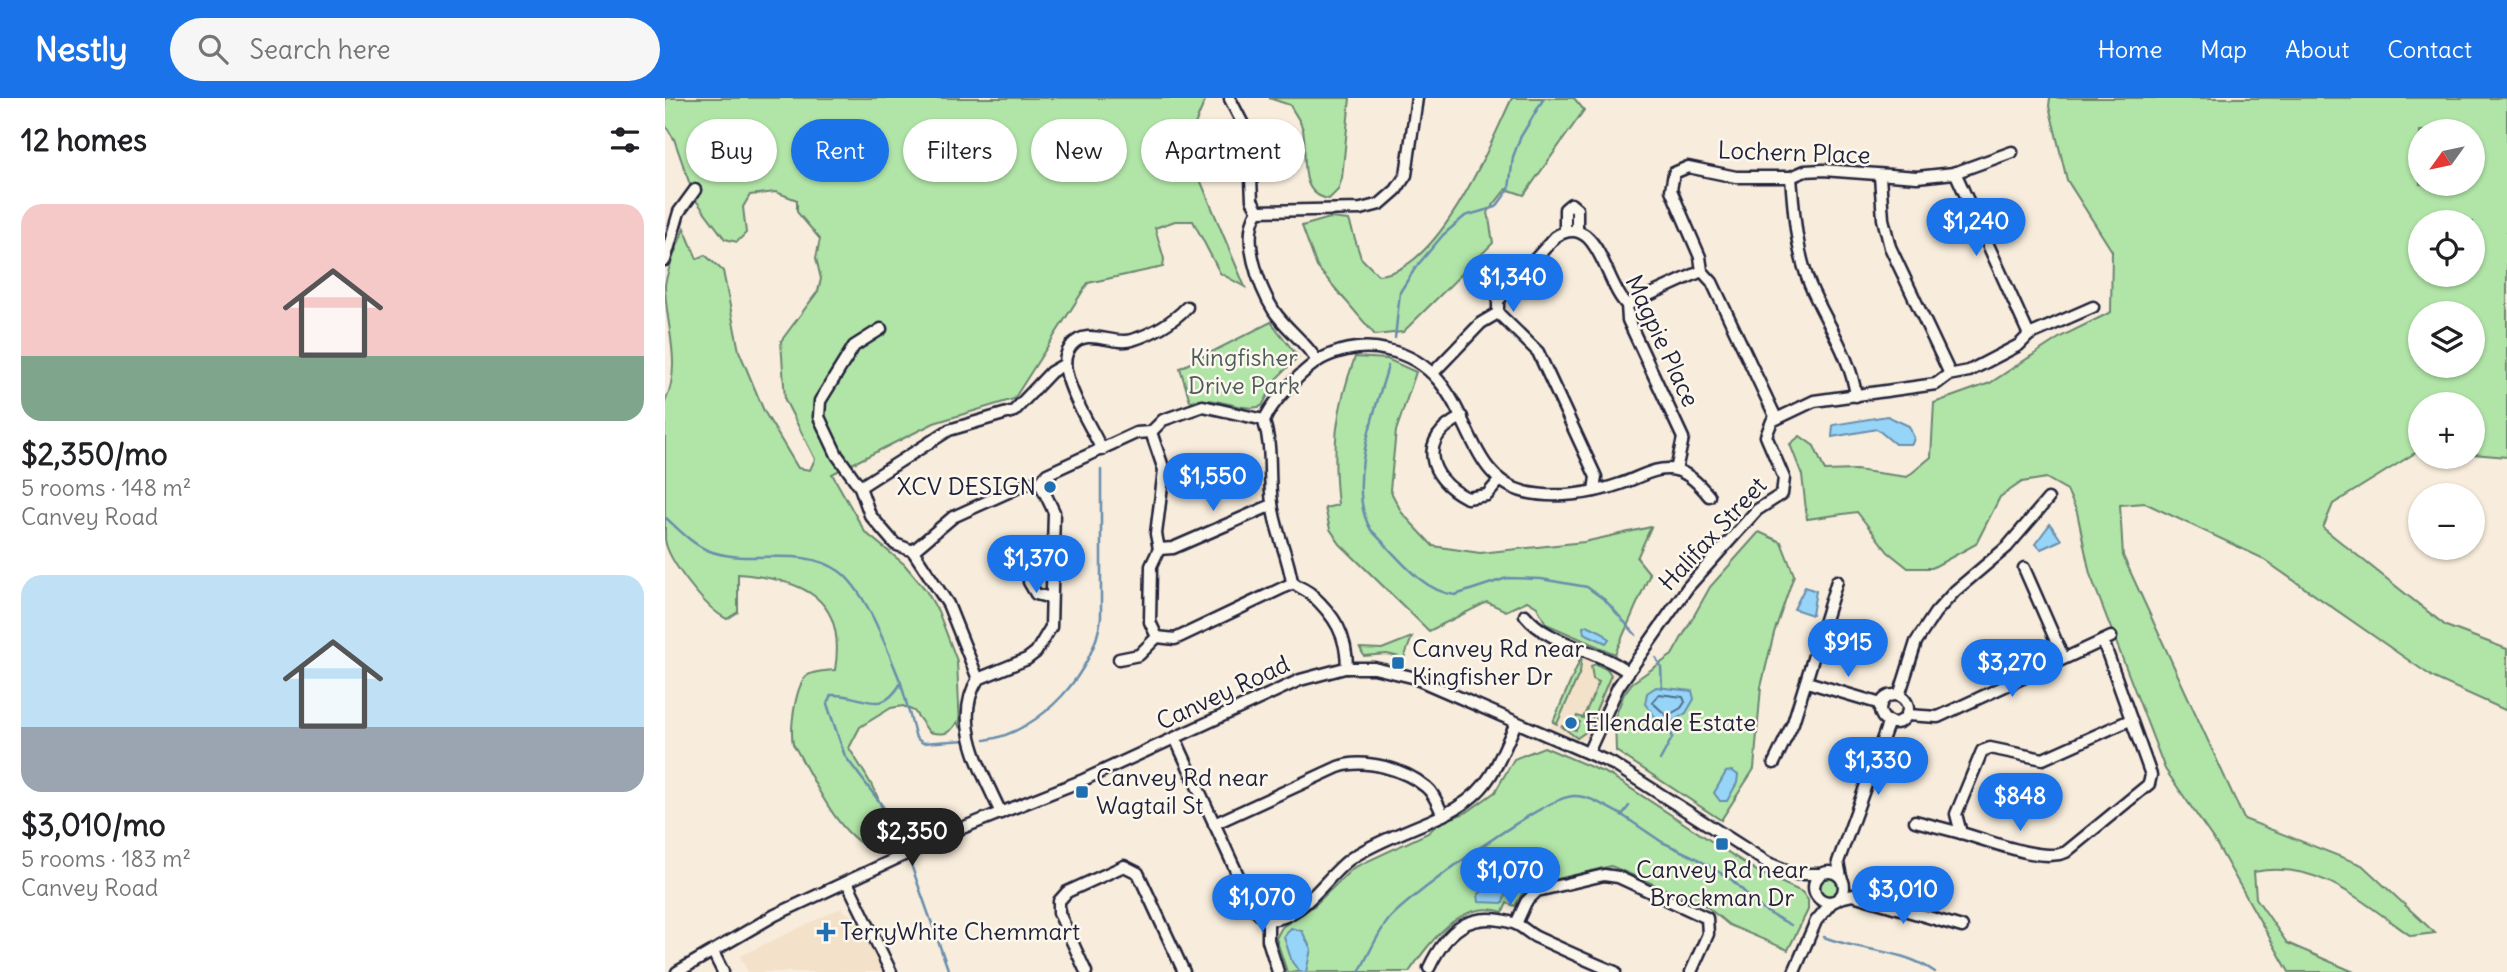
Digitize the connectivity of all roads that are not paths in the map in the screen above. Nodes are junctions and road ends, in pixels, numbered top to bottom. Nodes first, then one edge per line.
1 (1417, 98) edge
2 (1230, 99) edge
3 (2012, 152) dead end
4 (1955, 172) junction
5 (1880, 176) junction
6 (1791, 177) junction
7 (695, 190) dead end
8 (1258, 211) junction
9 (1565, 231) junction
10 (1581, 233) junction
11 (665, 260) edge
12 (1702, 271) junction
13 (1627, 304) junction
14 (1187, 307) dead end
15 (2093, 307) dead end
16 (1498, 313) junction
17 (881, 329) dead end
18 (2029, 335) junction
19 (1317, 361) junction
20 (1065, 365) junction
21 (1433, 373) junction
22 (1950, 374) junction
23 (1856, 396) junction
24 (1462, 417) junction
25 (1776, 418) junction
26 (1264, 420) junction
27 (1151, 432) junction
28 (1102, 450) junction
29 (1676, 470) junction
30 (1499, 481) junction
31 (1040, 483) junction
32 (860, 487) junction
33 (1594, 491) junction
34 (1709, 496) dead end
35 (2048, 499) dead end
36 (1272, 505) junction
37 (1159, 549) junction
38 (913, 551) junction
39 (1052, 566) junction
40 (2024, 568) dead end
41 (1837, 581) dead end
42 (1293, 583) junction
43 (1051, 598) junction
44 (1525, 615) dead end
45 (1157, 637) junction
46 (2063, 657) junction
47 (1119, 659) dead end
48 (1347, 668) junction
49 (1628, 672) junction
50 (978, 679) junction
51 (1807, 681) junction
52 (1899, 696) junction
53 (1881, 704) junction
54 (1907, 715) junction
55 (2130, 720) junction
56 (1889, 721) junction
57 (1516, 723) junction
58 (1175, 738) junction
59 (1588, 753) junction
60 (1774, 763) dead end
61 (1001, 813) junction
62 (1443, 816) junction
63 (1915, 821) dead end
64 (1214, 824) junction
65 (1961, 833) junction
66 (1838, 862) junction
67 (1786, 871) junction
68 (1823, 873) junction
69 (1842, 880) junction
70 (847, 882) junction
71 (1816, 895) junction
72 (1853, 895) junction
73 (1836, 900) junction
74 (1268, 920) junction
75 (1816, 921) junction
76 (1516, 924) junction
77 (1962, 927) dead end
78 (713, 952) junction
79 (1603, 970) edge
80 (1430, 971) edge
81 (677, 972) edge
82 (723, 972) edge
83 (891, 972) edge
84 (1086, 972) edge
85 (1184, 972) edge
86 (1278, 972) edge
87 (1615, 972) edge
88 (1691, 972) edge
89 (1794, 972) edge

1 - 8 street
2 - 8 street
3 - 4 street, Lochern Place
4 - 5 street, Lochern Place
4 - 18 street
5 - 6 street, Lochern Place
5 - 22 street
6 - 12 street, Lochern Place
6 - 23 street
7 - 11 street
8 - 19 street
9 - 10 street
9 - 10 street, Magpie Place
9 - 16 street
10 - 13 street, Magpie Place
12 - 13 street
12 - 25 street, Lochern Place
13 - 29 street, Magpie Place
14 - 20 street
15 - 18 street
16 - 21 street
16 - 33 street
17 - 32 street
18 - 22 street
19 - 21 street
19 - 26 street
20 - 28 street
20 - 32 street
21 - 24 street
22 - 23 street
23 - 25 street
24 - 30 street
24 - 30 street
25 - 49 street, Halifax Street
26 - 27 street
26 - 36 street
27 - 28 street
27 - 37 street
28 - 31 street
29 - 33 street
29 - 34 street
30 - 33 street
31 - 38 street
31 - 39 street
32 - 38 street
35 - 52 street
36 - 37 street
36 - 42 street
37 - 45 street
38 - 50 street
39 - 43 street
39 - 43 street
40 - 46 street
41 - 51 street
42 - 45 street
42 - 48 street
43 - 50 street
44 - 49 street
45 - 47 street
46 - 54 street
46 - 55 street
48 - 57 street, Canvey Road
48 - 58 street, Canvey Road
49 - 59 street, Halifax Street
50 - 61 street
51 - 53 street
51 - 60 street
52 - 53 street
52 - 54 street
53 - 56 street
54 - 56 street
55 - 65 street
55 - 65 street
56 - 66 street
57 - 59 street, Canvey Road
57 - 62 street
58 - 61 street, Canvey Road
58 - 64 street
59 - 67 street, Canvey Road
61 - 70 street, Canvey Road
62 - 64 street
62 - 74 street
63 - 65 street
64 - 74 street
66 - 68 street
66 - 69 street
67 - 68 street, Canvey Road
67 - 71 street, Canvey Road
68 - 69 street, Canvey Road
68 - 71 street
69 - 72 street
69 - 73 street
70 - 78 street, Canvey Road
70 - 83 street
71 - 73 street, Canvey Road
71 - 75 street
72 - 73 street
72 - 77 street
73 - 75 street
74 - 86 street
75 - 89 street
76 - 79 street
76 - 80 street
76 - 88 street
78 - 81 street, Canvey Road
78 - 82 street
79 - 87 street
84 - 85 street

